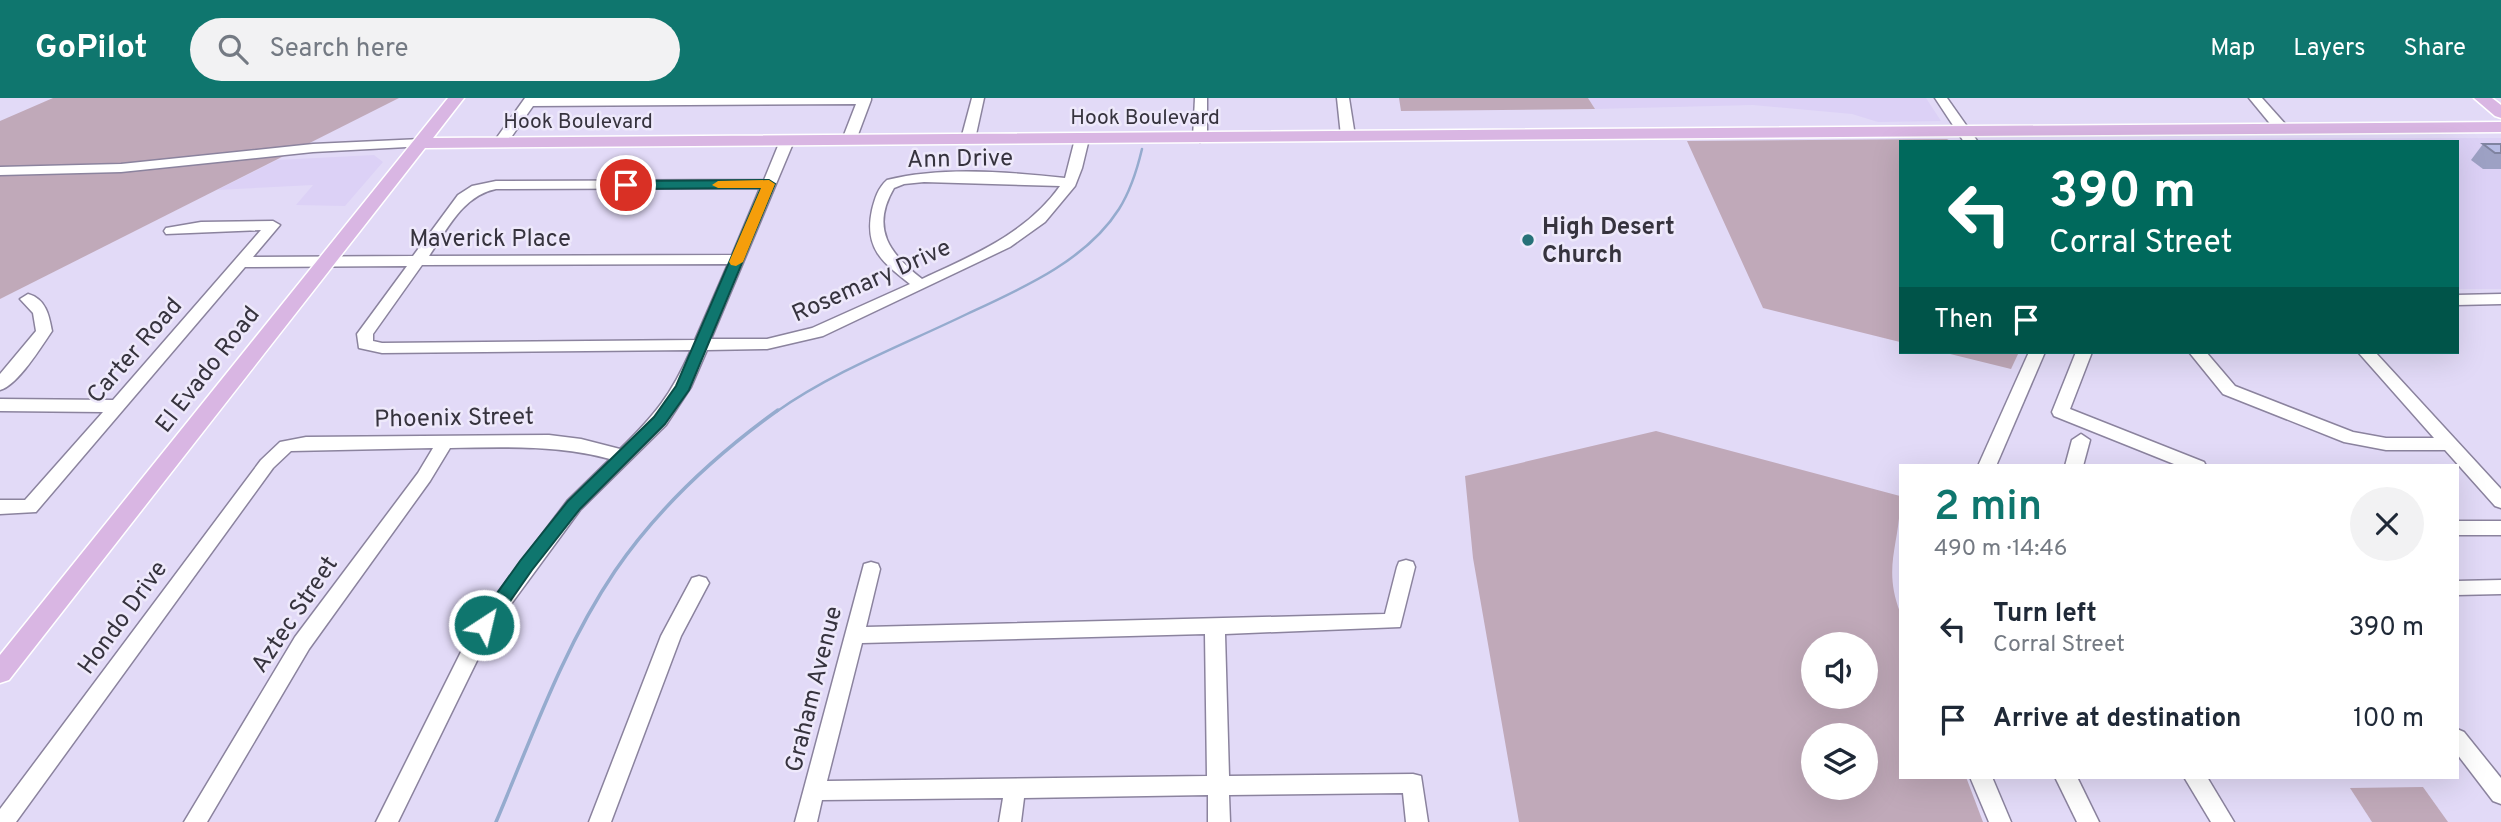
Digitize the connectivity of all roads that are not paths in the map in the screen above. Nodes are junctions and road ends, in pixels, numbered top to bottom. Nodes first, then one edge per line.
1 (456, 98) edge
2 (978, 98) edge
3 (1201, 98) edge
4 (1343, 98) edge
5 (1941, 98) edge
6 (2255, 98) edge
7 (2482, 98) edge
8 (865, 99) edge
9 (530, 100) edge
10 (2501, 113) edge
11 (2501, 127) edge
12 (2282, 129) junction
13 (1349, 136) junction
14 (1967, 137) edge
15 (1200, 138) junction
16 (968, 139) junction
17 (1082, 139) junction
18 (849, 140) junction
19 (787, 141) junction
20 (499, 142) junction
21 (421, 144) junction
22 (0, 171) edge
23 (1070, 183) junction
24 (769, 184) junction
25 (171, 231) dead end
26 (737, 259) junction
27 (326, 261) junction
28 (416, 261) junction
29 (244, 262) junction
30 (920, 285) junction
31 (28, 299) dead end
32 (2501, 299) edge
33 (2459, 300) edge
34 (701, 345) junction
35 (2035, 354) edge
36 (2083, 354) edge
37 (2199, 354) edge
38 (2368, 354) edge
39 (0, 384) edge
40 (0, 405) edge
41 (117, 406) junction
42 (2081, 440) dead end
43 (445, 442) junction
44 (2449, 444) junction
45 (286, 446) joint
46 (622, 456) junction
47 (1988, 464) edge
48 (2075, 464) edge
49 (2193, 464) edge
50 (2501, 501) edge
51 (0, 507) edge
52 (2459, 528) edge
53 (2501, 528) edge
54 (1406, 567) dead end
55 (871, 569) dead end
56 (699, 583) dead end
57 (2501, 587) edge
58 (2459, 588) edge
59 (1215, 626) junction
60 (854, 635) junction
61 (0, 673) edge
62 (2459, 741) edge
63 (1982, 779) edge
64 (2067, 779) edge
65 (2196, 779) edge
66 (1220, 785) junction
67 (1015, 788) junction
68 (814, 791) junction
69 (2501, 794) edge
70 (3, 822) edge
71 (195, 822) edge
72 (387, 822) edge
73 (600, 822) edge
74 (806, 822) edge
75 (1010, 822) edge
76 (1219, 822) edge
77 (1417, 822) edge
78 (2000, 822) edge
79 (2088, 822) edge
80 (2223, 822) edge

1 - 21 main road, El Evado Road
2 - 16 street
3 - 15 street
4 - 13 street
5 - 14 street
6 - 12 street
7 - 10 main road
8 - 9 street
8 - 18 street
9 - 20 street
11 - 12 main road, Hook Boulevard
12 - 14 main road, Hook Boulevard
13 - 14 main road, Hook Boulevard
13 - 15 main road, Hook Boulevard
15 - 17 main road, Hook Boulevard
16 - 17 main road, Hook Boulevard
16 - 18 main road, Hook Boulevard
17 - 23 street, Rosemary Drive
18 - 19 main road, Hook Boulevard
19 - 20 main road, Hook Boulevard
19 - 24 street
20 - 21 main road, Hook Boulevard
21 - 22 street, Hook Boulevard
21 - 27 main road, El Evado Road
23 - 30 street, Rosemary Drive
23 - 30 street, Ann Drive
24 - 26 street
24 - 28 street
25 - 29 street, Carter Road
26 - 28 street, Maverick Place
26 - 34 street
27 - 28 street, Maverick Place
27 - 29 street, Maverick Place
27 - 61 main road, El Evado Road
28 - 34 street, Rosemary Drive
29 - 41 street, Carter Road
30 - 34 street, Rosemary Drive
31 - 39 street
32 - 33 street
34 - 46 street
35 - 47 street
36 - 49 street
37 - 44 street
38 - 44 street
40 - 41 street
41 - 51 street, Carter Road
42 - 48 street
43 - 45 street, Phoenix Street
43 - 46 street, Phoenix Street
43 - 71 street, Aztec Street
44 - 50 street
45 - 70 street, Hondo Drive
46 - 72 street
52 - 53 street
54 - 59 street
55 - 60 street, Graham Avenue
56 - 73 street
57 - 58 street
59 - 60 street
59 - 66 street
60 - 68 street, Graham Avenue
62 - 69 street
63 - 78 street
64 - 79 street
65 - 80 street
66 - 67 street
66 - 76 street
66 - 77 street
67 - 68 street
67 - 75 street
68 - 74 street, Graham Avenue

